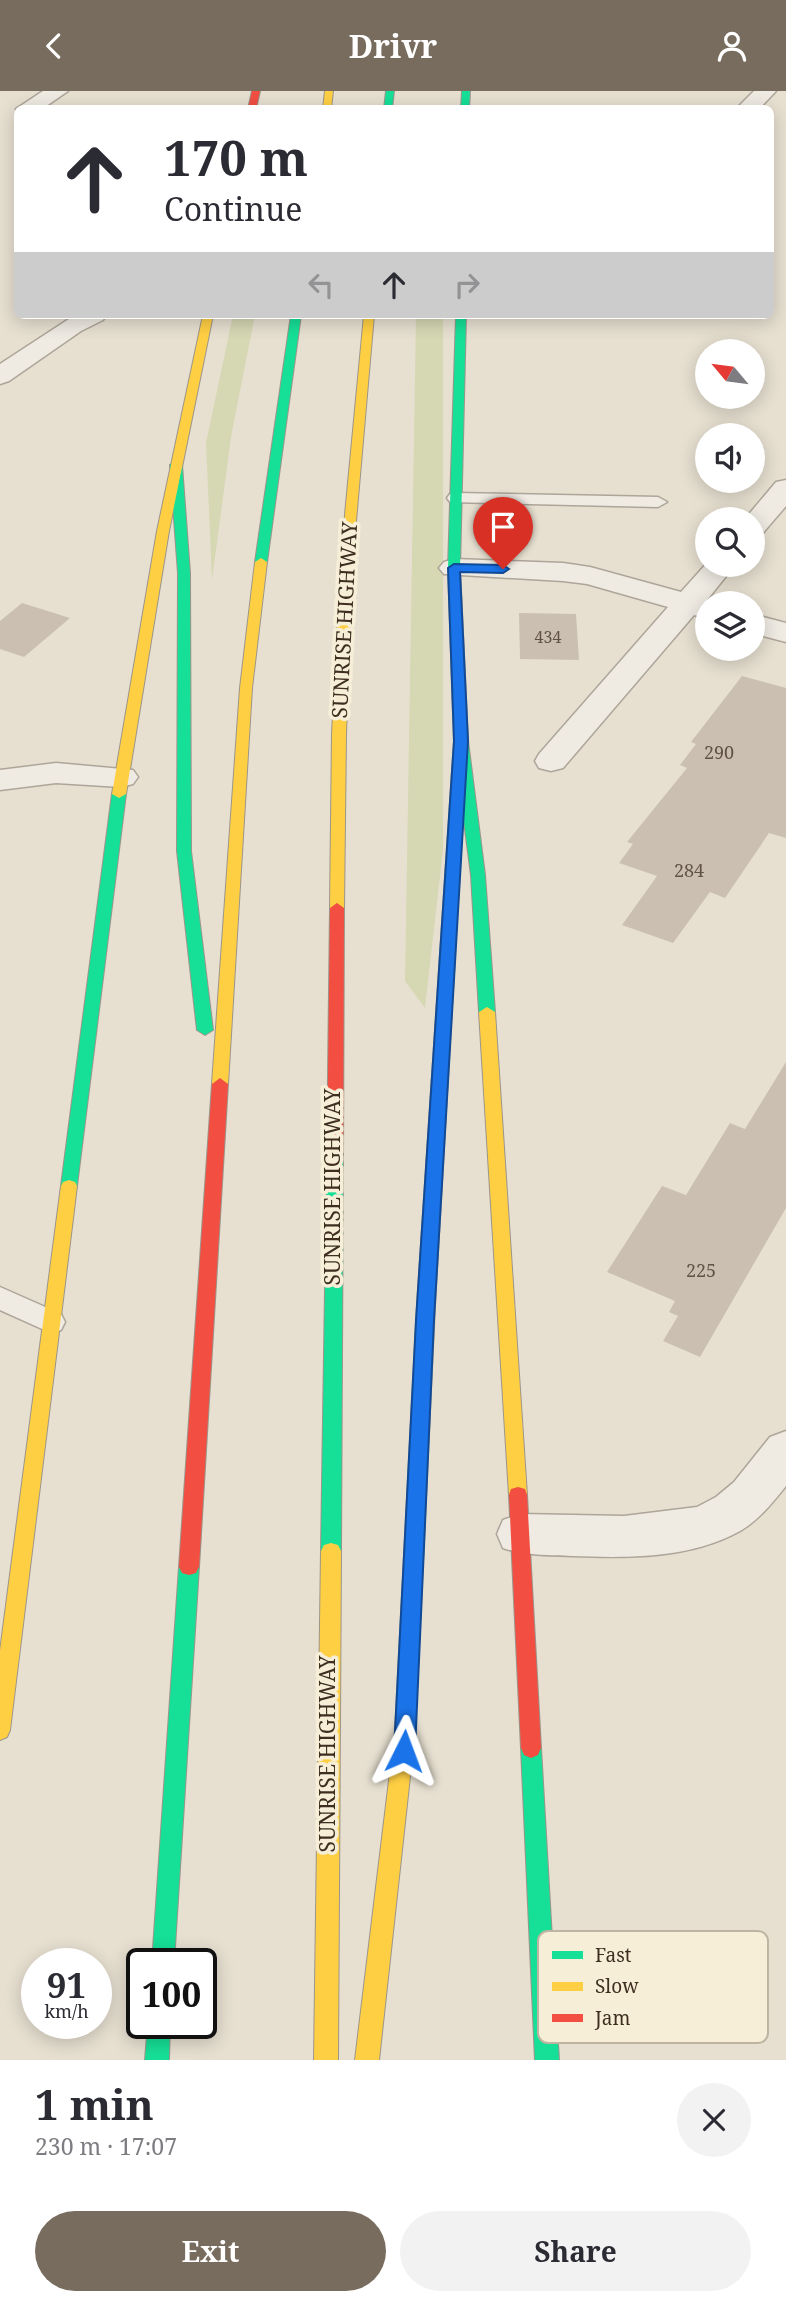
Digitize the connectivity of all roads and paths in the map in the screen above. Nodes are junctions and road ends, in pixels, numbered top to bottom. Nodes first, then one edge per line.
1 (58, 91) edge
2 (766, 91) edge
3 (34, 105) edge
4 (750, 105) edge
5 (86, 319) edge
6 (207, 319) edge
7 (295, 319) edge
8 (369, 319) edge
9 (461, 319) edge
10 (0, 376) edge
11 (176, 465) junction
12 (786, 488) edge
13 (456, 498) junction
14 (658, 502) dead end
15 (765, 513) edge
16 (454, 568) junction
17 (695, 606) edge
18 (695, 610) edge
19 (765, 627) edge
20 (786, 633) edge
21 (461, 741) junction
22 (551, 761) dead end
23 (121, 776) junction
24 (0, 780) edge
25 (216, 1122) junction
26 (0, 1298) edge
27 (51, 1322) junction
28 (786, 1450) edge
29 (520, 1534) junction
30 (0, 1730) edge
31 (540, 1931) edge
32 (164, 1948) edge
33 (158, 2039) edge
34 (157, 2060) edge
35 (326, 2060) edge
36 (367, 2060) edge

1 - 3 street
2 - 4 street
5 - 10 street
6 - 11 main road
7 - 25 main road
8 - 35 main road, SUNRISE HIGHWAY
9 - 13 main road
11 - 23 main road
11 - 25 main road
12 - 15 street
13 - 14 lane
13 - 16 main road
16 - 17 street
16 - 21 main road
18 - 22 street
19 - 20 street
21 - 29 main road
21 - 36 main road
23 - 24 street
23 - 27 main road
25 - 32 main road
26 - 27 lane
27 - 30 main road
28 - 29 street
29 - 31 main road
33 - 34 main road

